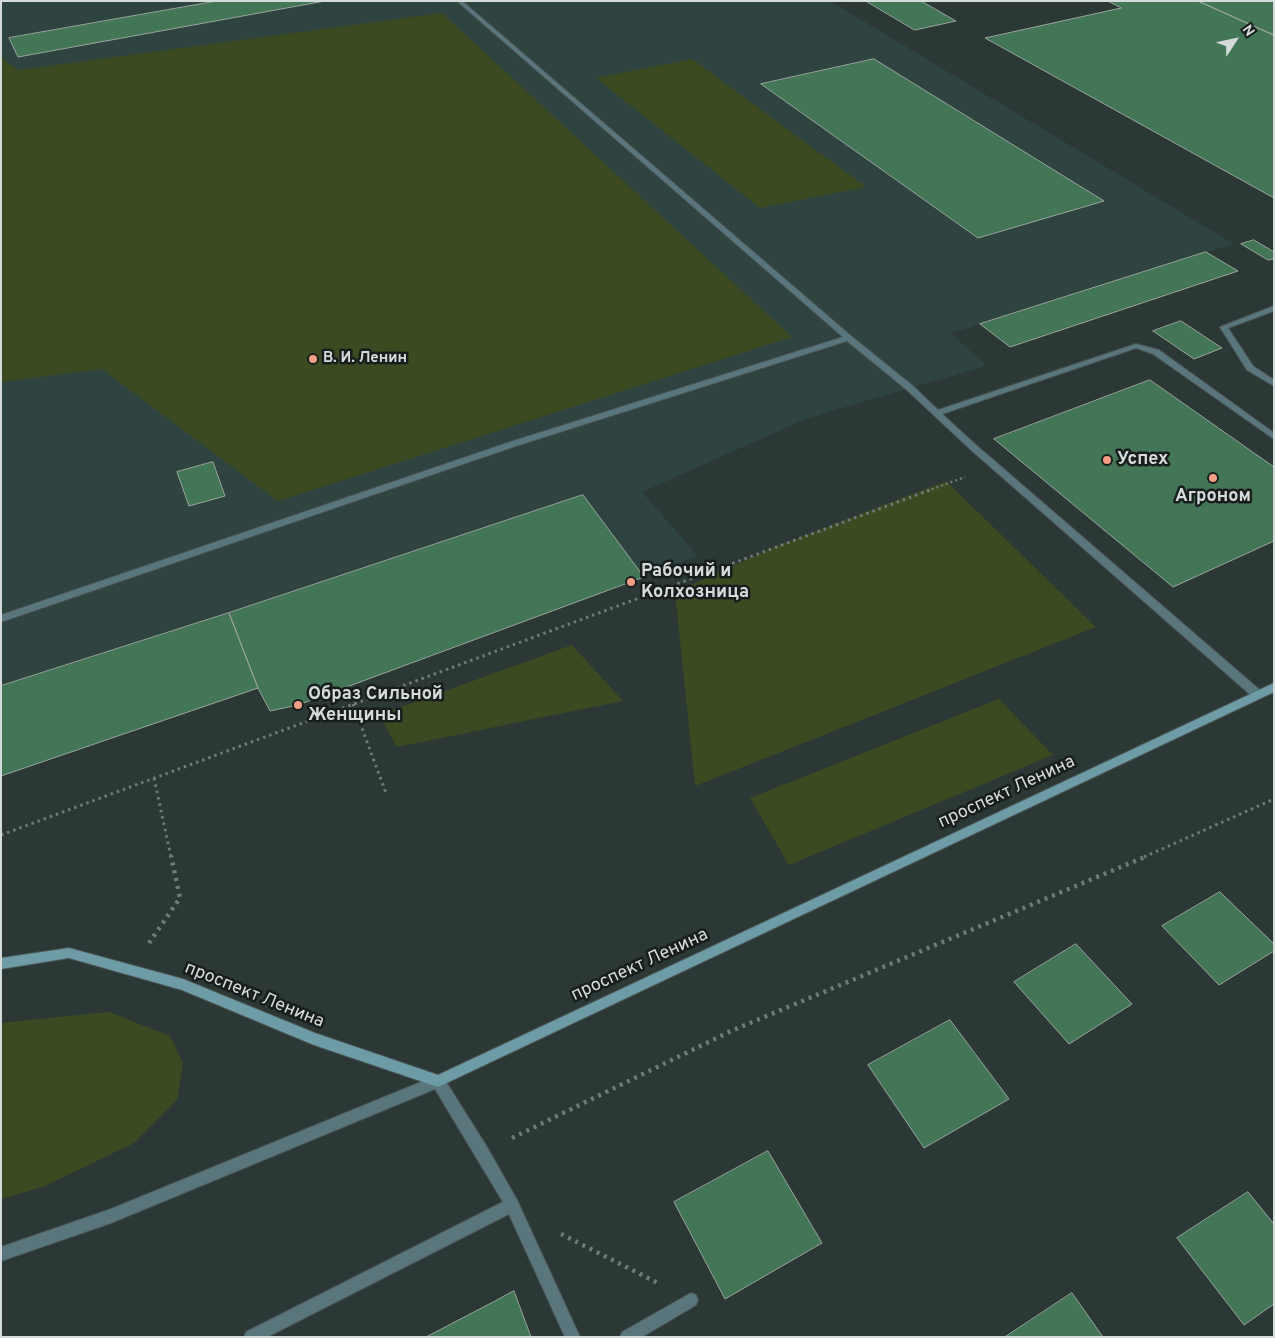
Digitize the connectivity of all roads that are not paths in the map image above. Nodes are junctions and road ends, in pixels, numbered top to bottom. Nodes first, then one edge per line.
1 (459, 1) edge
2 (1274, 308) edge
3 (848, 338) junction
4 (1274, 384) edge
5 (937, 413) junction
6 (1274, 437) edge
7 (1, 620) edge
8 (1274, 687) edge
9 (1257, 694) junction
10 (1, 964) edge
11 (438, 1081) junction
12 (513, 1208) junction
13 (1, 1254) edge
14 (690, 1300) road end
15 (251, 1337) edge
16 (573, 1337) edge
17 (627, 1337) edge

1 - 3 lane
2 - 4 lane
3 - 5 lane
3 - 7 lane
5 - 6 lane
5 - 9 lane
8 - 9 street, проспект Ленина
9 - 11 street, проспект Ленина
10 - 11 street, проспект Ленина
11 - 12 lane
11 - 13 lane
12 - 15 lane
12 - 16 lane
14 - 17 lane

